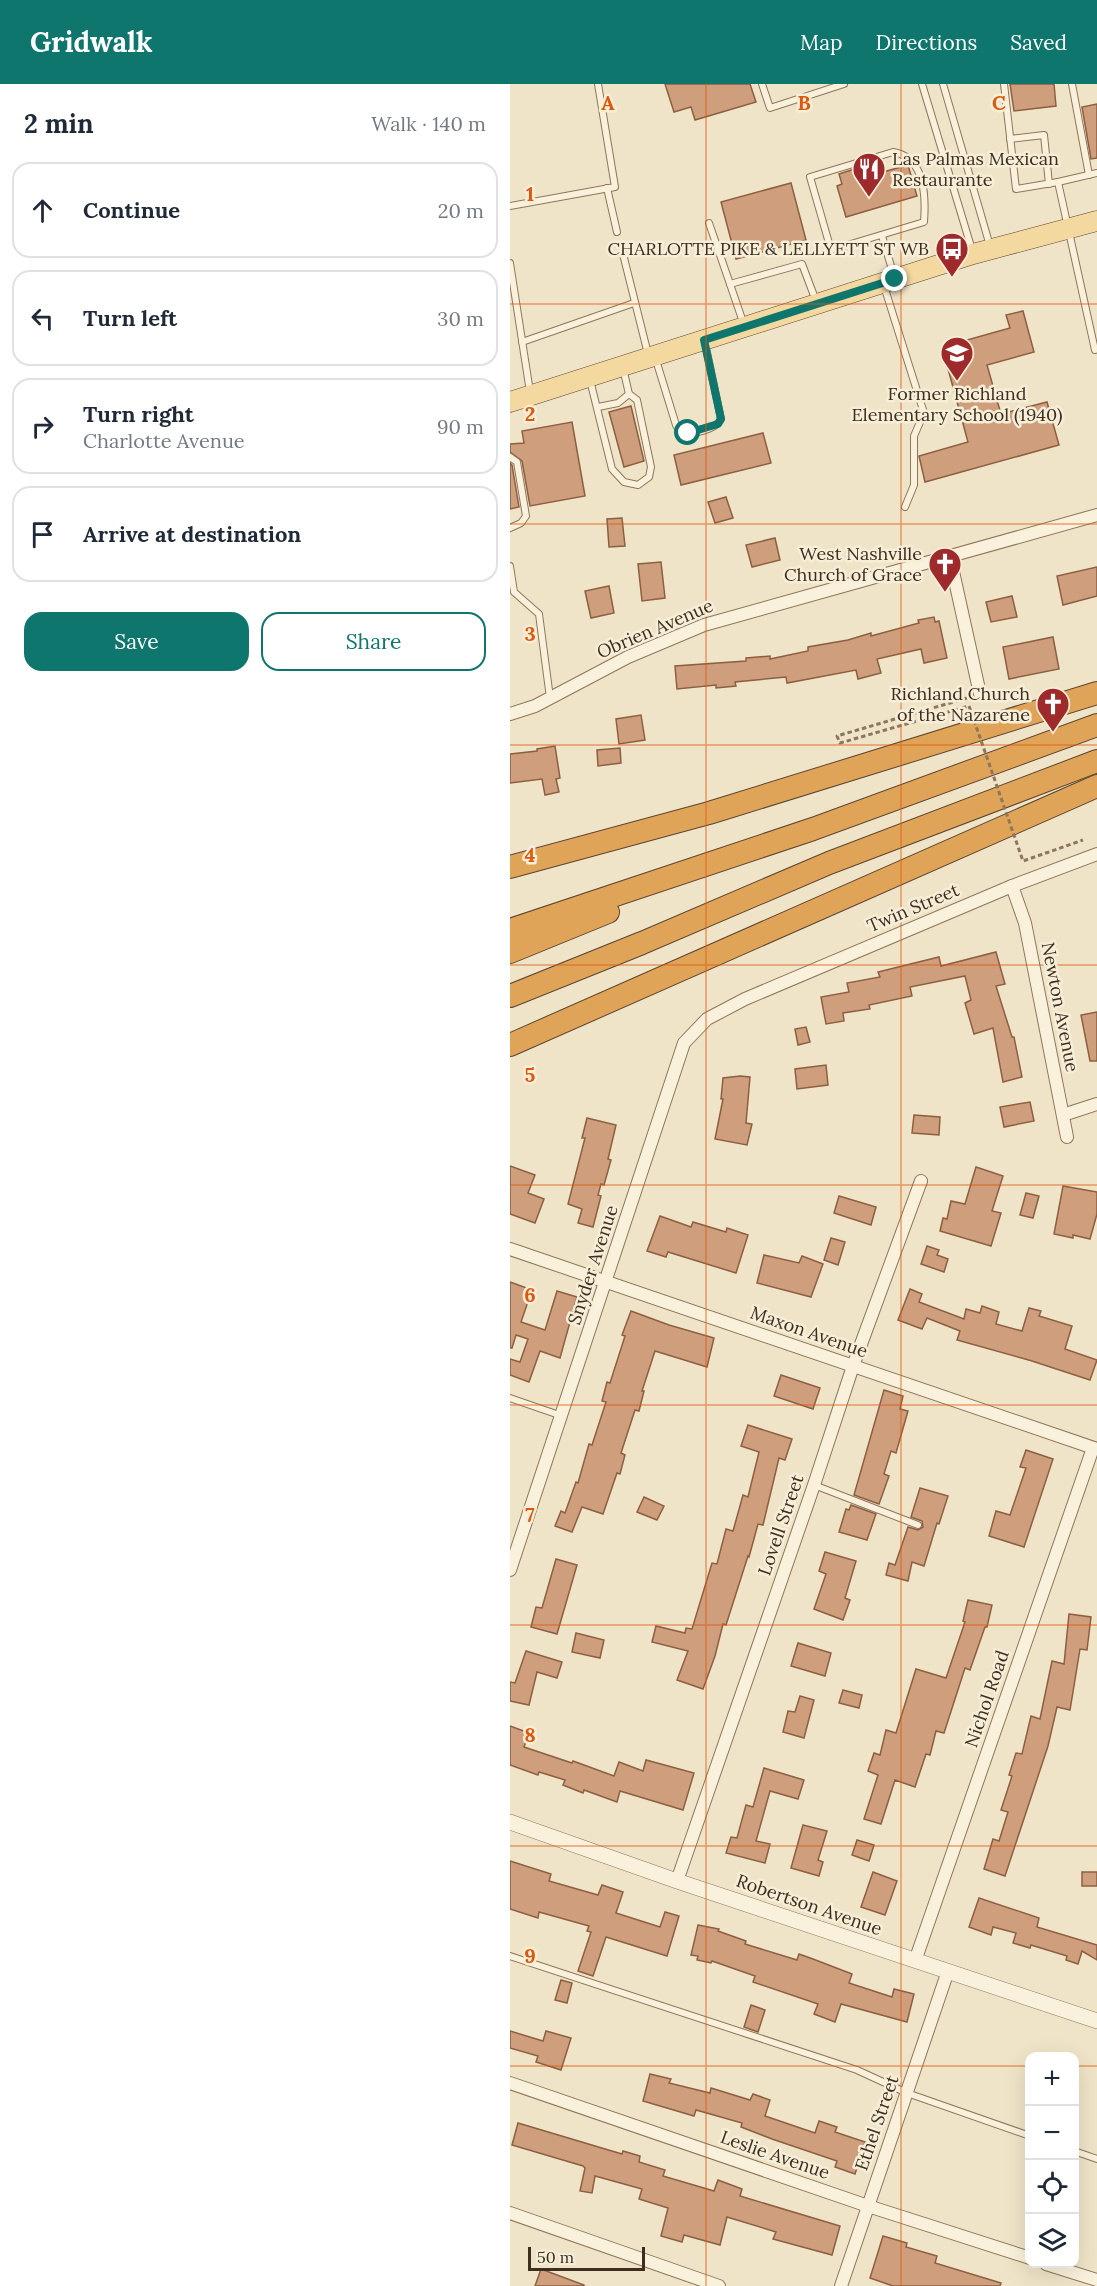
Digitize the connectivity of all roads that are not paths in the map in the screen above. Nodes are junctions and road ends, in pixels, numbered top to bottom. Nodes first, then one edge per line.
1 (597, 84) edge
2 (762, 84) edge
3 (844, 84) edge
4 (922, 84) edge
5 (943, 84) edge
6 (1004, 84) edge
7 (1072, 84) edge
8 (1010, 139) junction
9 (1097, 173) edge
10 (1089, 175) junction
11 (1058, 182) junction
12 (1049, 184) junction
13 (607, 188) junction
14 (510, 206) edge
15 (1097, 221) edge
16 (710, 223) dead end
17 (1067, 229) junction
18 (617, 232) dead end
19 (882, 236) junction
20 (622, 250) dead end
21 (982, 252) junction
22 (510, 264) edge
23 (889, 281) junction
24 (730, 284) junction
25 (634, 303) junction
26 (817, 304) junction
27 (744, 326) junction
28 (704, 340) junction
29 (522, 342) junction
30 (1095, 350) dead end
31 (652, 357) junction
32 (622, 366) junction
33 (590, 376) junction
34 (629, 394) junction
35 (530, 395) junction
36 (510, 401) edge
37 (598, 407) junction
38 (510, 457) edge
39 (906, 507) dead end
40 (1097, 515) edge
41 (510, 528) edge
42 (950, 558) junction
43 (510, 566) edge
44 (1097, 693) edge
45 (980, 694) road end
46 (550, 698) junction
47 (510, 714) edge
48 (1097, 725) edge
49 (1097, 761) edge
50 (1097, 786) edge
51 (813, 829) junction
52 (1097, 855) edge
53 (510, 867) edge
54 (1012, 886) junction
55 (510, 930) edge
56 (510, 952) edge
57 (510, 996) edge
58 (745, 999) joint
59 (510, 1045) edge
60 (1097, 1104) edge
61 (1063, 1115) junction
62 (1067, 1137) dead end
63 (921, 1181) dead end
64 (510, 1249) edge
65 (606, 1281) junction
66 (853, 1366) junction
67 (510, 1398) edge
68 (562, 1416) junction
69 (1095, 1449) edge
70 (814, 1485) junction
71 (918, 1526) dead end
72 (510, 1570) edge
73 (510, 1822) edge
74 (677, 1881) junction
75 (510, 1956) edge
76 (915, 1961) junction
77 (948, 1971) junction
78 (1097, 2021) edge
79 (510, 2083) edge
80 (907, 2093) junction
81 (1025, 2135) edge
82 (1079, 2153) edge
83 (1097, 2159) edge
84 (868, 2206) junction
85 (510, 2213) edge
86 (1025, 2257) edge
87 (1059, 2268) edge
88 (1097, 2280) edge
89 (719, 2286) edge
90 (841, 2286) edge

1 - 13 lane
2 - 3 lane
4 - 21 lane
5 - 21 lane
6 - 8 lane
7 - 10 lane
8 - 12 lane
8 - 12 lane
9 - 10 lane
10 - 11 lane
11 - 12 lane
11 - 17 lane
13 - 14 lane
13 - 18 lane
15 - 17 main road
16 - 24 lane
17 - 21 main road
17 - 30 lane
19 - 19 lane
19 - 23 lane
20 - 25 lane
21 - 23 main road
22 - 29 lane
23 - 26 main road
23 - 39 lane
24 - 26 lane
24 - 27 lane
25 - 29 lane
25 - 31 lane
26 - 27 main road
27 - 28 main road
28 - 31 main road
28 - 31 lane
29 - 35 lane
31 - 32 main road
32 - 33 main road
32 - 34 lane
33 - 35 main road
33 - 37 lane
34 - 37 lane
34 - 37 lane
35 - 36 main road
38 - 41 lane
40 - 42 street, Obrien Avenue
42 - 45 street
42 - 46 street, Obrien Avenue
43 - 46 lane
44 - 53 highway
46 - 47 street, Obrien Avenue
48 - 51 highway
49 - 57 highway
50 - 59 highway
51 - 55 highway
51 - 56 highway
52 - 54 street, Twin Street
54 - 58 street, Twin Street
54 - 61 street, Newton Avenue
58 - 65 street, Snyder Avenue
60 - 61 street
61 - 62 street, Newton Avenue
63 - 66 street, Lovell Street
64 - 65 street, Maxon Avenue
65 - 66 street, Maxon Avenue
65 - 68 street, Snyder Avenue
66 - 69 street, Maxon Avenue
66 - 70 street, Lovell Street
67 - 68 lane
68 - 72 street, Snyder Avenue
69 - 76 street, Nichol Road
70 - 71 lane
70 - 74 street, Lovell Street
73 - 74 street, Robertson Avenue
74 - 76 street, Robertson Avenue
75 - 80 lane
76 - 77 street, Robertson Avenue
77 - 78 street, Robertson Avenue
77 - 80 street, Ethel Street
79 - 84 street, Leslie Avenue
80 - 81 lane
80 - 84 street, Ethel Street
82 - 83 lane
84 - 86 street, Leslie Avenue
84 - 90 street, Ethel Street
85 - 89 street
87 - 88 street

